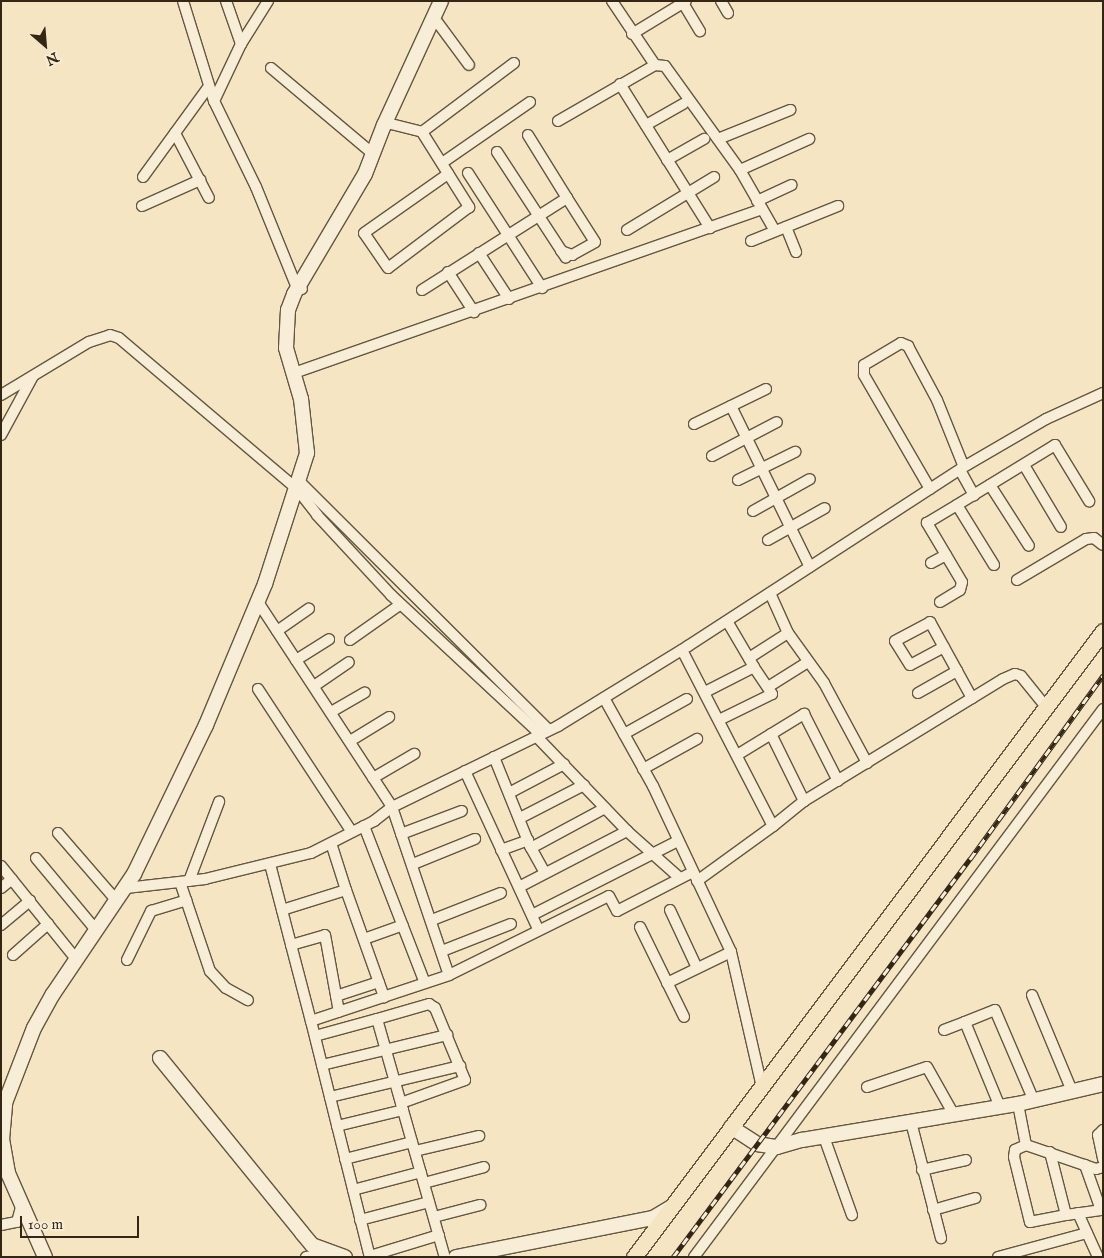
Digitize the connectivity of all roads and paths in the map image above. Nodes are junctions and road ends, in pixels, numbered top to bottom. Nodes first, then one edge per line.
1 (183, 1) edge
2 (226, 1) edge
3 (268, 1) edge
4 (441, 1) edge
5 (450, 1) edge
6 (721, 1) edge
7 (613, 2) edge
8 (684, 2) edge
9 (728, 13) dead end
10 (438, 23) junction
11 (700, 31) dead end
12 (632, 34) junction
13 (241, 44) junction
14 (514, 63) dead end
15 (468, 65) dead end
16 (655, 65) junction
17 (271, 68) dead end
18 (620, 84) junction
19 (209, 86) junction
20 (214, 101) junction
21 (530, 102) dead end
22 (683, 104) dead end
23 (790, 110) dead end
24 (558, 120) dead end
25 (646, 125) junction
26 (387, 130) junction
27 (175, 132) junction
28 (422, 132) junction
29 (528, 135) dead end
30 (704, 139) dead end
31 (718, 139) junction
32 (809, 139) dead end
33 (497, 152) dead end
34 (373, 154) junction
35 (667, 160) junction
36 (442, 163) junction
37 (740, 170) junction
38 (468, 173) dead end
39 (448, 174) junction
40 (143, 177) dead end
41 (714, 177) dead end
42 (200, 180) junction
43 (791, 185) dead end
44 (688, 193) junction
45 (209, 198) dead end
46 (567, 198) junction
47 (142, 206) dead end
48 (838, 206) dead end
49 (763, 211) junction
50 (536, 217) junction
51 (786, 227) junction
52 (710, 228) junction
53 (627, 230) dead end
54 (775, 231) junction
55 (507, 235) junction
56 (751, 241) dead end
57 (796, 252) dead end
58 (479, 253) junction
59 (448, 272) junction
60 (542, 288) junction
61 (301, 289) junction
62 (422, 290) dead end
63 (509, 299) junction
64 (474, 312) junction
65 (294, 373) junction
66 (34, 376) junction
67 (766, 389) dead end
68 (1103, 393) edge
69 (1, 395) edge
70 (731, 406) junction
71 (778, 422) dead end
72 (694, 424) dead end
73 (1, 435) edge
74 (748, 437) junction
75 (795, 452) dead end
76 (712, 456) dead end
77 (1024, 465) junction
78 (762, 468) junction
79 (962, 469) junction
80 (810, 479) dead end
81 (738, 480) dead end
82 (298, 485) junction
83 (990, 485) junction
84 (930, 489) junction
85 (974, 495) junction
86 (777, 497) junction
87 (1089, 501) dead end
88 (958, 505) junction
89 (825, 508) dead end
90 (753, 511) dead end
91 (791, 526) junction
92 (1061, 527) dead end
93 (768, 540) dead end
94 (1103, 545) edge
95 (1029, 546) dead end
96 (946, 555) junction
97 (930, 563) dead end
98 (994, 565) dead end
99 (810, 567) junction
100 (1017, 580) dead end
101 (770, 593) junction
102 (258, 602) junction
103 (940, 602) dead end
104 (401, 604) junction
105 (309, 609) dead end
106 (727, 621) junction
107 (277, 631) junction
108 (1103, 631) edge
109 (788, 633) junction
110 (329, 639) dead end
111 (350, 640) dead end
112 (944, 647) junction
113 (682, 650) junction
114 (749, 658) junction
115 (296, 660) junction
116 (349, 662) dead end
117 (808, 662) junction
118 (754, 667) junction
119 (957, 671) junction
120 (314, 686) junction
121 (768, 687) junction
122 (258, 689) dead end
123 (365, 692) dead end
124 (705, 692) junction
125 (918, 693) dead end
126 (604, 698) junction
127 (972, 698) junction
128 (687, 699) dead end
129 (1046, 707) junction
130 (1103, 709) edge
131 (331, 712) junction
132 (389, 717) dead end
133 (719, 720) junction
134 (542, 733) junction
135 (624, 734) junction
136 (771, 734) junction
137 (697, 739) dead end
138 (350, 741) junction
139 (414, 754) dead end
140 (737, 755) junction
141 (494, 757) junction
142 (867, 763) junction
143 (564, 764) junction
144 (643, 769) junction
145 (465, 771) junction
146 (373, 778) junction
147 (838, 781) junction
148 (584, 785) junction
149 (511, 792) junction
150 (804, 801) junction
151 (219, 802) dead end
152 (392, 807) junction
153 (605, 808) junction
154 (462, 811) dead end
155 (520, 818) junction
156 (364, 826) junction
157 (773, 826) junction
158 (352, 832) junction
159 (627, 832) junction
160 (58, 833) dead end
161 (402, 834) junction
162 (475, 839) dead end
163 (678, 842) junction
164 (331, 843) junction
165 (529, 844) junction
166 (501, 850) junction
167 (653, 854) junction
168 (36, 858) dead end
169 (270, 864) junction
170 (413, 864) junction
171 (1, 866) edge
172 (545, 873) junction
173 (695, 877) junction
174 (680, 878) junction
175 (12, 879) junction
176 (184, 881) junction
177 (518, 887) junction
178 (1, 888) edge
179 (126, 888) junction
180 (346, 890) junction
181 (501, 894) dead end
182 (186, 900) junction
183 (30, 901) junction
184 (117, 901) junction
185 (282, 910) junction
186 (670, 910) dead end
187 (532, 915) junction
188 (432, 920) junction
189 (48, 924) junction
190 (511, 924) dead end
191 (1, 925) edge
192 (403, 925) junction
193 (640, 927) dead end
194 (538, 929) junction
195 (96, 930) junction
196 (364, 939) junction
197 (291, 945) junction
198 (442, 952) junction
199 (731, 952) junction
200 (13, 955) dead end
201 (76, 959) junction
202 (127, 960) dead end
203 (697, 968) junction
204 (449, 975) junction
205 (379, 982) junction
206 (425, 983) junction
207 (667, 983) junction
208 (1032, 995) dead end
209 (336, 996) junction
210 (384, 997) junction
211 (248, 1000) dead end
212 (339, 1012) junction
213 (684, 1017) dead end
214 (377, 1019) junction
215 (311, 1022) junction
216 (966, 1022) junction
217 (944, 1030) dead end
218 (447, 1035) junction
219 (315, 1036) junction
220 (386, 1050) junction
221 (160, 1058) dead end
222 (322, 1065) junction
223 (460, 1066) junction
224 (395, 1081) junction
225 (1103, 1084) edge
226 (762, 1087) junction
227 (867, 1087) dead end
228 (1072, 1091) junction
229 (330, 1097) junction
230 (1034, 1101) junction
231 (1018, 1104) junction
232 (402, 1107) junction
233 (1000, 1107) junction
234 (954, 1115) junction
235 (911, 1122) junction
236 (337, 1126) junction
237 (731, 1127) junction
238 (1103, 1130) edge
239 (478, 1136) dead end
240 (824, 1136) junction
241 (1026, 1145) junction
242 (414, 1147) junction
243 (777, 1147) junction
244 (1050, 1152) junction
245 (345, 1158) junction
246 (1103, 1159) edge
247 (966, 1160) dead end
248 (1086, 1166) junction
249 (484, 1167) dead end
250 (1103, 1167) edge
251 (922, 1170) junction
252 (421, 1172) junction
253 (424, 1183) junction
254 (353, 1190) junction
255 (975, 1198) dead end
256 (429, 1202) junction
257 (480, 1205) dead end
258 (672, 1206) junction
259 (21, 1207) junction
260 (933, 1210) junction
261 (1078, 1214) junction
262 (852, 1215) dead end
263 (1066, 1215) junction
264 (434, 1217) junction
265 (360, 1220) junction
266 (1, 1225) edge
267 (1087, 1233) junction
268 (439, 1235) junction
269 (941, 1238) dead end
270 (339, 1255) edge
271 (370, 1256) edge
272 (45, 1257) edge
273 (306, 1257) edge
274 (445, 1257) edge
275 (456, 1257) edge
276 (634, 1257) edge
277 (694, 1257) edge
278 (998, 1257) edge
279 (1098, 1257) edge

1 - 19 street
2 - 13 street
3 - 13 street
4 - 26 street
5 - 10 street
6 - 9 street
7 - 12 street
8 - 11 street
8 - 12 street
10 - 15 street
10 - 26 street
12 - 16 street
13 - 20 street
14 - 28 street
16 - 18 street
16 - 31 street
17 - 34 street
18 - 24 street
18 - 25 street
19 - 20 street
19 - 27 street
20 - 61 street
21 - 36 street
22 - 25 street
23 - 31 street
25 - 35 street
26 - 28 street
26 - 34 street
26 - 61 street
27 - 40 street
27 - 42 street
28 - 36 street
29 - 46 street
30 - 35 street
31 - 37 street
32 - 37 street
33 - 50 street
34 - 61 street
35 - 44 street
36 - 39 street
37 - 49 street
38 - 55 street
39 - 39 street
41 - 44 street
42 - 45 street
42 - 47 street
43 - 49 street
44 - 52 street
44 - 53 street
46 - 50 street
46 - 50 street
48 - 51 street
49 - 52 street
49 - 54 street
50 - 55 street
51 - 54 street
51 - 57 street
52 - 60 street
54 - 56 street
55 - 58 street
55 - 60 street
58 - 59 street
58 - 63 street
59 - 62 street
59 - 64 street
60 - 63 street
61 - 65 street
63 - 64 street
64 - 65 street
65 - 82 street
66 - 69 street
66 - 73 street
66 - 82 street
67 - 70 street
68 - 79 street
70 - 72 street
70 - 74 street
71 - 74 street
74 - 76 street
74 - 78 street
75 - 78 street
77 - 83 street
77 - 87 street
77 - 92 street
78 - 81 street
78 - 86 street
79 - 84 street
79 - 84 street
79 - 85 street
80 - 86 street
82 - 102 street
82 - 104 street
82 - 134 street
83 - 85 street
83 - 95 street
84 - 99 street
85 - 88 street
86 - 90 street
86 - 91 street
88 - 96 street
88 - 98 street
89 - 91 street
91 - 93 street
91 - 99 street
94 - 100 street
96 - 97 street
96 - 103 street
99 - 101 street
101 - 106 street
101 - 109 street
102 - 107 street
102 - 179 street
104 - 111 street
104 - 134 street
105 - 107 street
106 - 113 street
106 - 114 street
107 - 115 street
108 - 129 main road
109 - 114 street
109 - 117 street
110 - 115 street
112 - 112 street
112 - 119 street
113 - 124 street
113 - 126 street
114 - 118 street
115 - 120 street
116 - 120 street
117 - 121 street
117 - 142 street
118 - 121 street
118 - 124 street
119 - 125 street
119 - 127 street
120 - 131 street
121 - 133 street
122 - 158 street
123 - 131 street
124 - 133 street
126 - 134 street
126 - 135 street
127 - 129 street
127 - 142 street
128 - 135 street
129 - 226 main road
130 - 243 street
131 - 138 street
132 - 138 street
133 - 140 street
134 - 141 street
134 - 143 street
135 - 144 street
136 - 140 street
136 - 147 street
136 - 150 street
137 - 144 street
138 - 146 street
139 - 146 street
140 - 157 street
141 - 145 street
141 - 149 street
142 - 147 street
143 - 148 street
143 - 149 street
144 - 163 street
145 - 152 street
145 - 166 street
146 - 152 street
147 - 150 street
148 - 153 street
148 - 155 street
149 - 155 street
150 - 157 street
151 - 176 street
152 - 156 street
152 - 161 street
153 - 159 street
153 - 165 street
154 - 161 street
155 - 165 street
156 - 158 street
156 - 192 street
157 - 173 street
158 - 164 street
159 - 167 street
159 - 172 street
160 - 184 street
161 - 170 street
162 - 170 street
163 - 167 street
163 - 173 street
164 - 169 street
164 - 180 street
165 - 166 street
165 - 172 street
166 - 177 street
167 - 174 street
167 - 187 street
168 - 195 street
169 - 176 street
169 - 185 street
170 - 188 street
171 - 175 street
172 - 177 street
173 - 174 street
173 - 199 street
174 - 194 street
175 - 178 street
175 - 183 street
176 - 179 street
176 - 182 street
177 - 187 street
179 - 184 street
180 - 185 street
180 - 196 street
181 - 188 street
182 - 202 street
182 - 211 street
183 - 189 street
183 - 191 street
184 - 195 street
185 - 197 street
186 - 203 street
187 - 194 street
188 - 198 street
189 - 200 street
189 - 201 street
190 - 198 street
192 - 196 street
192 - 206 street
193 - 207 street
194 - 204 street
195 - 201 street
196 - 205 street
197 - 209 street
197 - 215 street
198 - 204 street
199 - 203 street
199 - 226 street
201 - 259 street
203 - 207 street
204 - 206 street
205 - 209 street
205 - 210 street
206 - 210 street
207 - 213 street
208 - 228 street
209 - 212 street
210 - 212 street
212 - 215 street
214 - 218 street
214 - 219 street
214 - 220 street
215 - 219 street
216 - 217 street
216 - 230 street
216 - 233 street
218 - 220 street
218 - 223 street
219 - 222 street
220 - 222 street
220 - 224 street
221 - 270 street
222 - 229 street
223 - 224 street
223 - 232 street
224 - 229 street
224 - 232 street
225 - 228 street
226 - 237 main road
227 - 234 street
228 - 230 street
229 - 236 street
230 - 231 street
231 - 233 street
231 - 241 street
232 - 236 street
232 - 242 street
233 - 234 street
234 - 235 street
235 - 240 street
235 - 251 street
236 - 245 street
237 - 243 street
237 - 258 main road
238 - 246 street
239 - 242 street
240 - 243 street
240 - 262 street
241 - 244 street
241 - 263 street
242 - 245 street
242 - 252 street
243 - 277 street
244 - 248 street
244 - 263 street
245 - 254 street
247 - 251 street
248 - 250 street
248 - 261 street
249 - 253 street
251 - 260 street
252 - 253 street
252 - 254 street
253 - 256 street
254 - 265 street
255 - 260 street
256 - 264 street
256 - 265 street
257 - 264 street
258 - 275 street
258 - 276 main road
259 - 266 street
259 - 272 street
260 - 269 street
261 - 263 street
261 - 267 street
264 - 268 street
265 - 271 street
267 - 278 street
267 - 279 street
268 - 271 street
268 - 274 street
270 - 273 street

